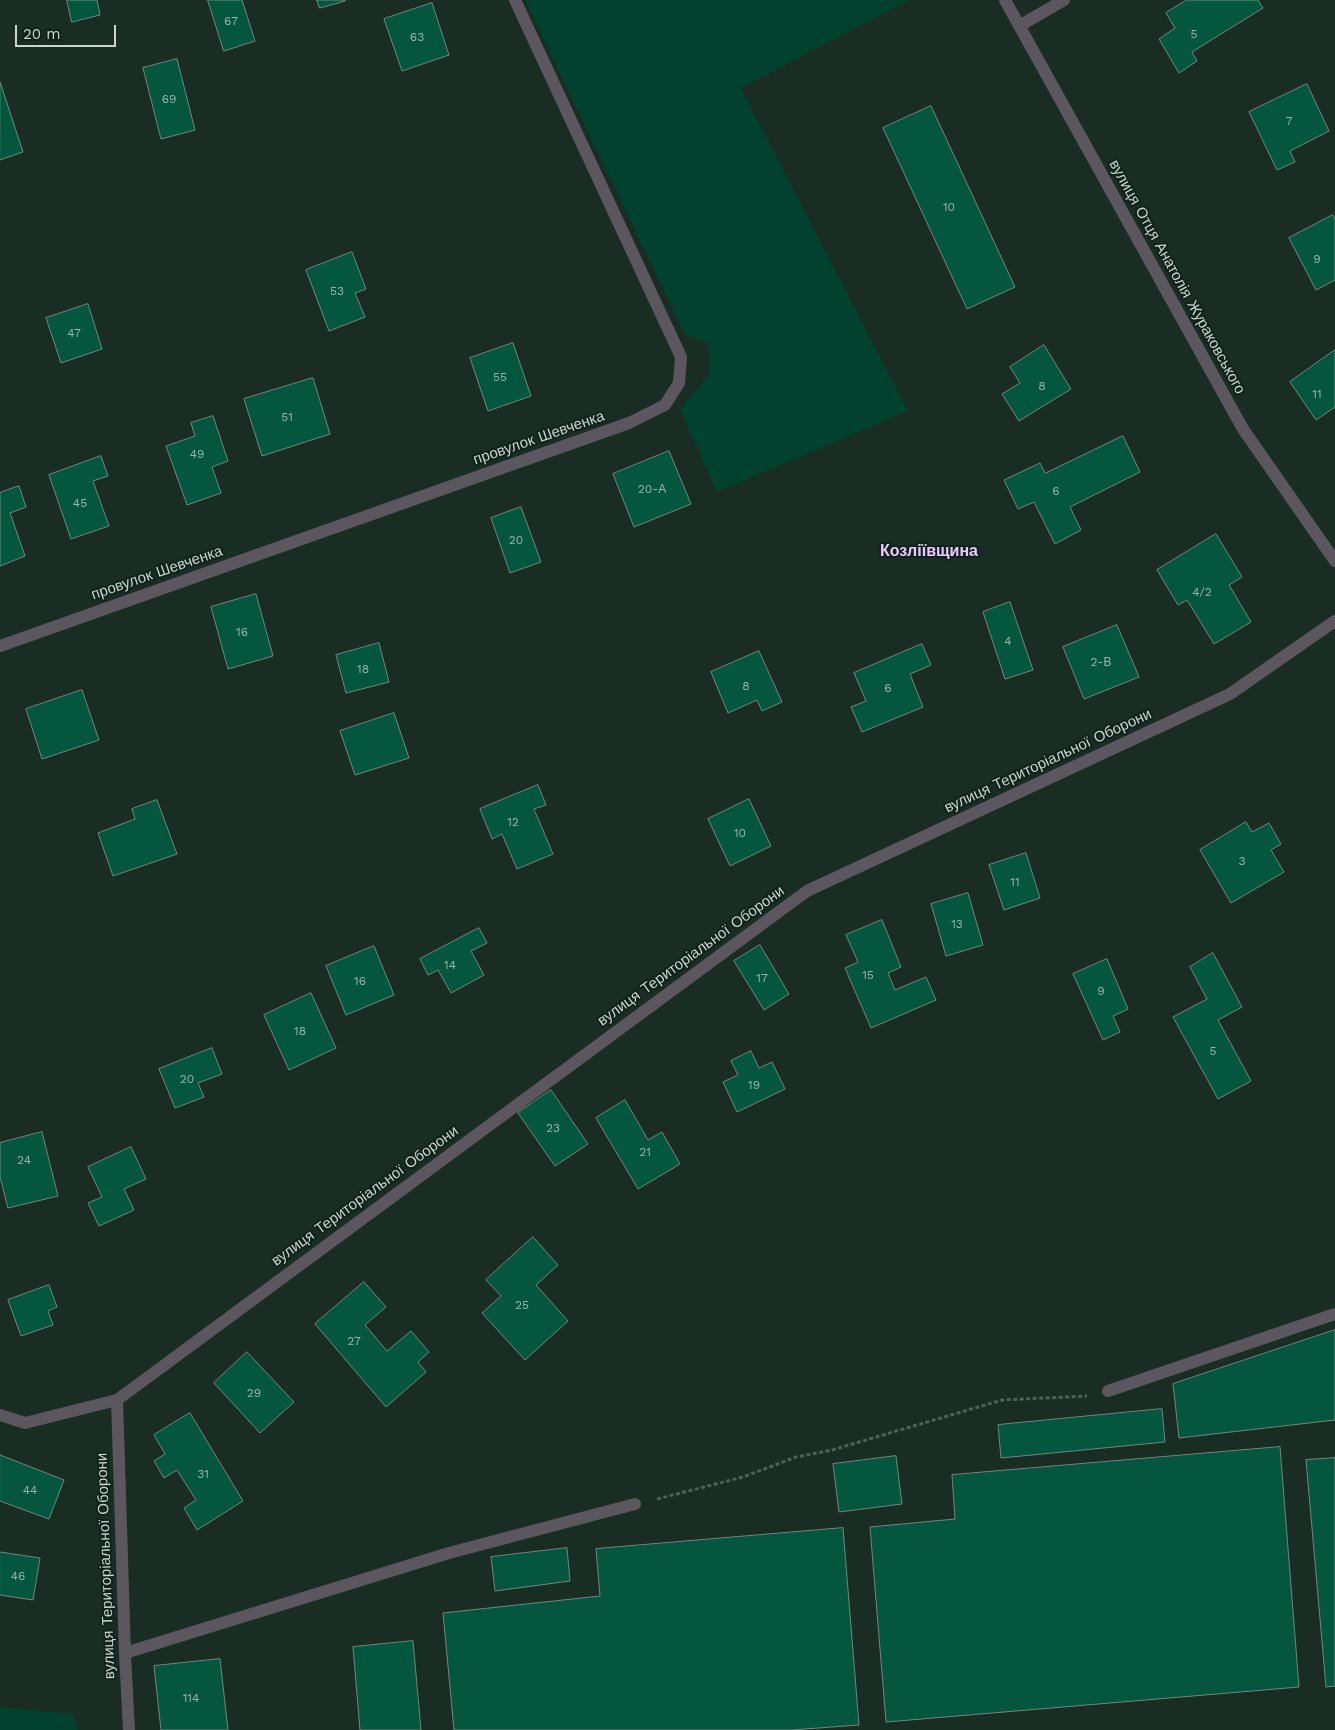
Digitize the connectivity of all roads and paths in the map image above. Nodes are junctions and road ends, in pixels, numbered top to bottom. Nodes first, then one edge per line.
1 (515, 0) edge
2 (1005, 0) edge
3 (1064, 0) edge
4 (1019, 26) junction
5 (1335, 561) edge
6 (1335, 621) edge
7 (0, 646) edge
8 (1335, 1314) edge
9 (1108, 1392) joint
10 (117, 1400) junction
11 (0, 1416) edge
12 (635, 1504) joint
13 (125, 1654) junction
14 (130, 1730) edge

1 - 7 street, провулок Шевченка
2 - 4 street, вулиця Отця Анатолія Жураковського
3 - 4 street
4 - 5 street, вулиця Отця Анатолія Жураковського
6 - 10 street, вулиця Територіальної Оборони
8 - 9 street
9 - 12 path
10 - 11 street, вулиця Територіальної Оборони
10 - 13 street, вулиця Територіальної Оборони
12 - 13 street
13 - 14 street, вулиця Територіальної Оборони

